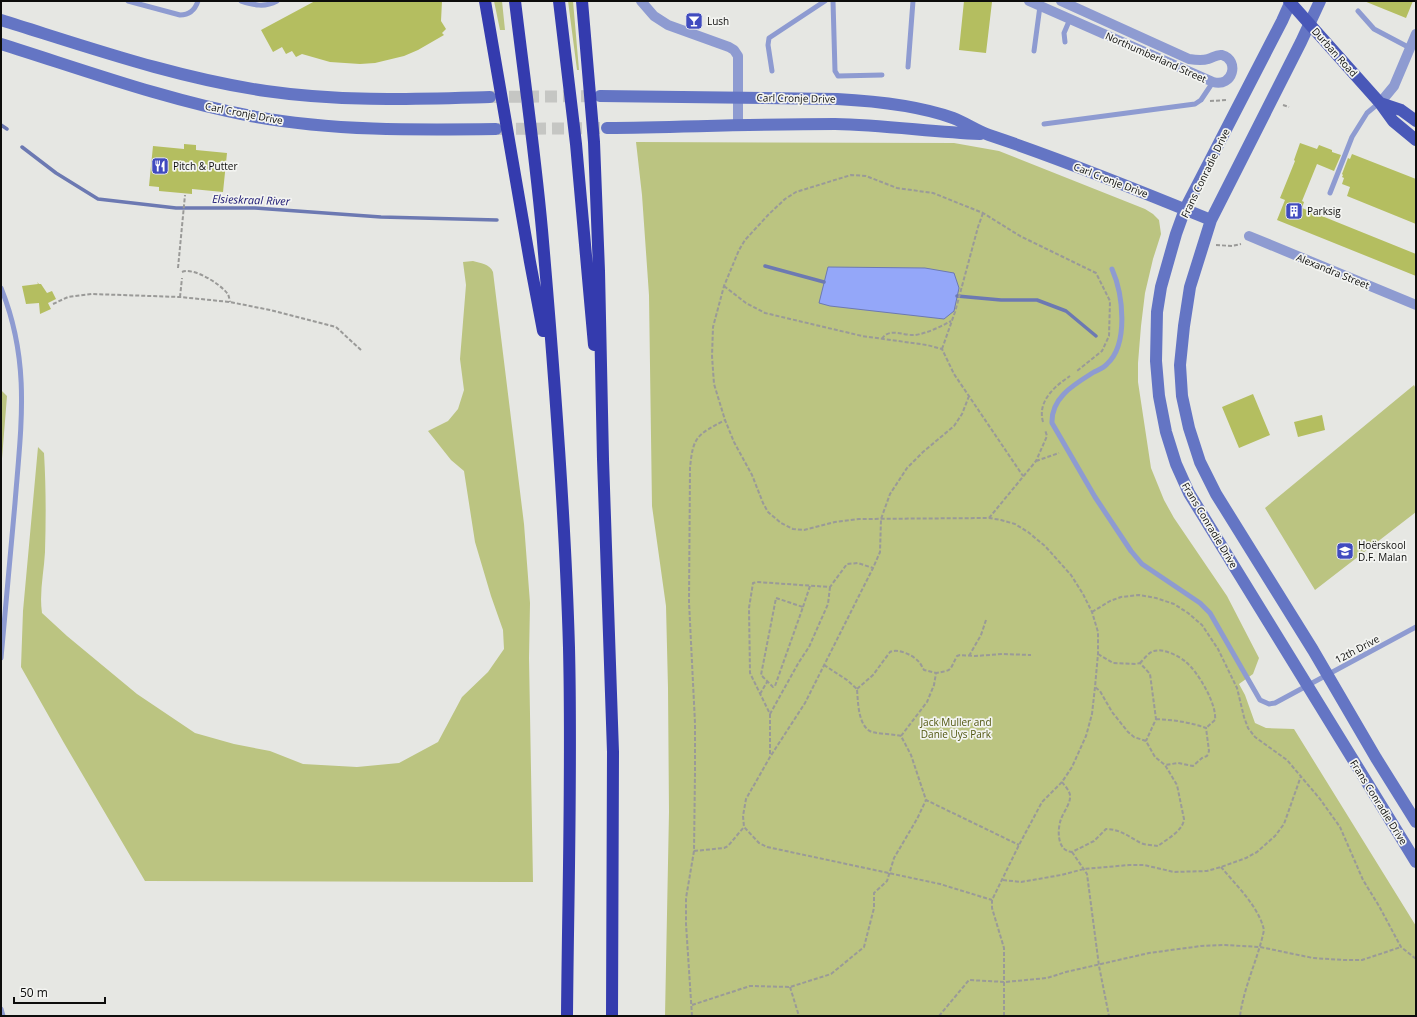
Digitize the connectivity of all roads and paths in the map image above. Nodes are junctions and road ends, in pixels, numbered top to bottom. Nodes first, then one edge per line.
1 (128, 1) edge
2 (198, 1) edge
3 (241, 1) edge
4 (277, 1) edge
5 (485, 1) edge
6 (515, 1) edge
7 (559, 1) edge
8 (582, 1) edge
9 (641, 1) edge
10 (825, 1) edge
11 (833, 1) edge
12 (913, 1) edge
13 (1029, 1) edge
14 (1061, 1) edge
15 (1320, 1) edge
16 (1290, 2) edge
17 (1040, 6) junction
18 (1358, 11) dead end
19 (1070, 19) junction
20 (1, 20) edge
21 (1309, 24) junction
22 (1416, 34) edge
23 (1064, 42) dead end
24 (1, 44) edge
25 (1410, 48) junction
26 (1034, 51) dead end
27 (908, 67) dead end
28 (772, 71) dead end
29 (882, 75) dead end
30 (1212, 82) junction
31 (600, 96) tunnel mouth
32 (737, 97) junction
33 (490, 98) tunnel mouth
34 (1201, 100) junction
35 (1231, 100) dead end
36 (1380, 103) junction
37 (1283, 105) dead end
38 (1289, 107) dead end
39 (1416, 121) edge
40 (1044, 124) dead end
41 (738, 126) junction
42 (607, 128) tunnel mouth
43 (496, 129) tunnel mouth
44 (988, 134) junction
45 (1416, 140) edge
46 (1330, 193) dead end
47 (185, 195) dead end
48 (1185, 209) junction
49 (983, 213) junction
50 (1211, 220) junction
51 (1249, 236) joint
52 (1214, 244) dead end
53 (178, 268) dead end
54 (1112, 269) dead end
55 (182, 272) dead end
56 (182, 278) dead end
57 (724, 286) junction
58 (1, 288) edge
59 (180, 297) junction
60 (230, 302) junction
61 (53, 304) dead end
62 (1416, 305) edge
63 (952, 321) junction
64 (882, 338) junction
65 (942, 349) junction
66 (362, 351) dead end
67 (555, 389) junction
68 (969, 396) junction
69 (725, 420) junction
70 (1043, 423) dead end
71 (1045, 430) dead end
72 (1068, 450) junction
73 (604, 460) junction
74 (1036, 461) junction
75 (1023, 476) junction
76 (989, 518) junction
77 (881, 519) junction
78 (873, 568) junction
79 (810, 586) junction
80 (830, 587) junction
81 (803, 607) junction
82 (1092, 612) junction
83 (986, 620) dead end
84 (1416, 627) edge
85 (1098, 654) junction
86 (1030, 655) dead end
87 (970, 656) junction
88 (1, 658) edge
89 (1140, 663) junction
90 (824, 666) junction
91 (936, 673) junction
92 (1327, 674) junction
93 (767, 682) junction
94 (1308, 686) junction
95 (1095, 687) junction
96 (857, 690) junction
97 (760, 694) junction
98 (770, 714) junction
99 (1156, 719) junction
100 (1206, 728) junction
101 (901, 736) junction
102 (1146, 741) junction
103 (770, 757) junction
104 (1165, 765) junction
105 (1301, 776) junction
106 (1062, 782) junction
107 (926, 800) junction
108 (1416, 822) edge
109 (744, 827) junction
110 (1019, 845) junction
111 (694, 852) junction
112 (1072, 852) junction
113 (1416, 862) edge
114 (1221, 867) junction
115 (1084, 869) junction
116 (889, 873) junction
117 (1003, 880) junction
118 (992, 900) junction
119 (1260, 947) junction
120 (1401, 947) junction
121 (1416, 959) edge
122 (1099, 966) junction
123 (1005, 982) junction
124 (790, 988) junction
125 (692, 1005) junction
126 (1, 1009) edge
127 (4, 1016) edge
128 (566, 1016) edge
129 (612, 1016) edge
130 (692, 1016) edge
131 (799, 1016) edge
132 (939, 1016) edge
133 (1004, 1016) edge
134 (1109, 1016) edge
135 (1240, 1016) edge

1 - 2 lane
3 - 4 lane
5 - 67 highway
6 - 67 highway
7 - 73 highway
8 - 73 highway
9 - 32 street
10 - 28 lane
11 - 29 lane
12 - 27 lane
13 - 17 street, Northumberland Street
14 - 30 street, Northumberland Street
15 - 21 main road, Frans Conradie Drive
16 - 21 main road, Durban Road
16 - 48 main road, Frans Conradie Drive
17 - 19 street, Northumberland Street
17 - 26 lane
18 - 25 lane
19 - 23 lane
19 - 30 street, Northumberland Street
20 - 33 main road
21 - 36 main road, Durban Road
21 - 50 main road, Frans Conradie Drive
22 - 25 street
24 - 43 main road, Carl Cronje Drive
25 - 36 street
30 - 34 lane
31 - 32 main road, Carl Cronje Drive
32 - 41 street
32 - 44 main road, Carl Cronje Drive
34 - 35 path
34 - 40 lane
36 - 39 main road, Durban Road
36 - 45 main road, Durban Road
36 - 46 lane
37 - 38 path
41 - 42 main road, Carl Cronje Drive
41 - 44 main road, Carl Cronje Drive
44 - 48 main road, Carl Cronje Drive
47 - 53 path
48 - 50 main road, Carl Cronje Drive
48 - 94 main road, Frans Conradie Drive
49 - 57 path
49 - 63 path
49 - 70 path
50 - 92 main road, Frans Conradie Drive
51 - 52 path
51 - 62 street, Alexandra Street
54 - 72 lane, 12th Drive
55 - 60 path
56 - 59 path
57 - 64 path
57 - 69 path
58 - 88 lane
59 - 60 path
59 - 61 path
60 - 66 path
63 - 64 path
63 - 65 path
64 - 65 path
65 - 68 path
67 - 128 highway
68 - 75 path
68 - 77 path
69 - 77 path
69 - 111 path
71 - 74 path
72 - 74 path
72 - 94 lane, 12th Drive
73 - 129 highway
74 - 75 path
75 - 76 path
76 - 77 path
76 - 82 path
77 - 78 path
78 - 80 path
78 - 90 path
79 - 80 path
79 - 81 path
79 - 97 path
80 - 98 path
81 - 93 path
81 - 93 path
82 - 85 path
82 - 105 path
83 - 87 path
84 - 92 lane, 12th Drive
85 - 89 path
85 - 95 path
86 - 87 path
87 - 91 path
89 - 99 path
89 - 100 path
90 - 96 path
90 - 103 path
91 - 96 path
91 - 101 path
92 - 94 lane, 12th Drive
92 - 108 main road, Frans Conradie Drive
93 - 97 path
94 - 113 main road, Frans Conradie Drive
95 - 102 path
95 - 106 path
96 - 101 path
97 - 98 path
98 - 103 path
99 - 100 path
99 - 102 path
100 - 104 path
101 - 107 path
102 - 104 path
103 - 109 path
104 - 112 path
105 - 114 path
105 - 120 path
106 - 110 path
106 - 112 path
107 - 110 path
107 - 116 path
109 - 111 path
109 - 116 path
110 - 117 path
111 - 125 path
112 - 115 path
114 - 115 path
114 - 119 path
115 - 117 path
115 - 122 path
116 - 118 path
116 - 124 path
117 - 118 path
118 - 123 path
119 - 120 path
119 - 122 path
119 - 135 path
120 - 121 path
122 - 123 path
122 - 134 path
123 - 132 path
123 - 133 path
124 - 125 path
124 - 131 path
125 - 130 path
126 - 127 lane

